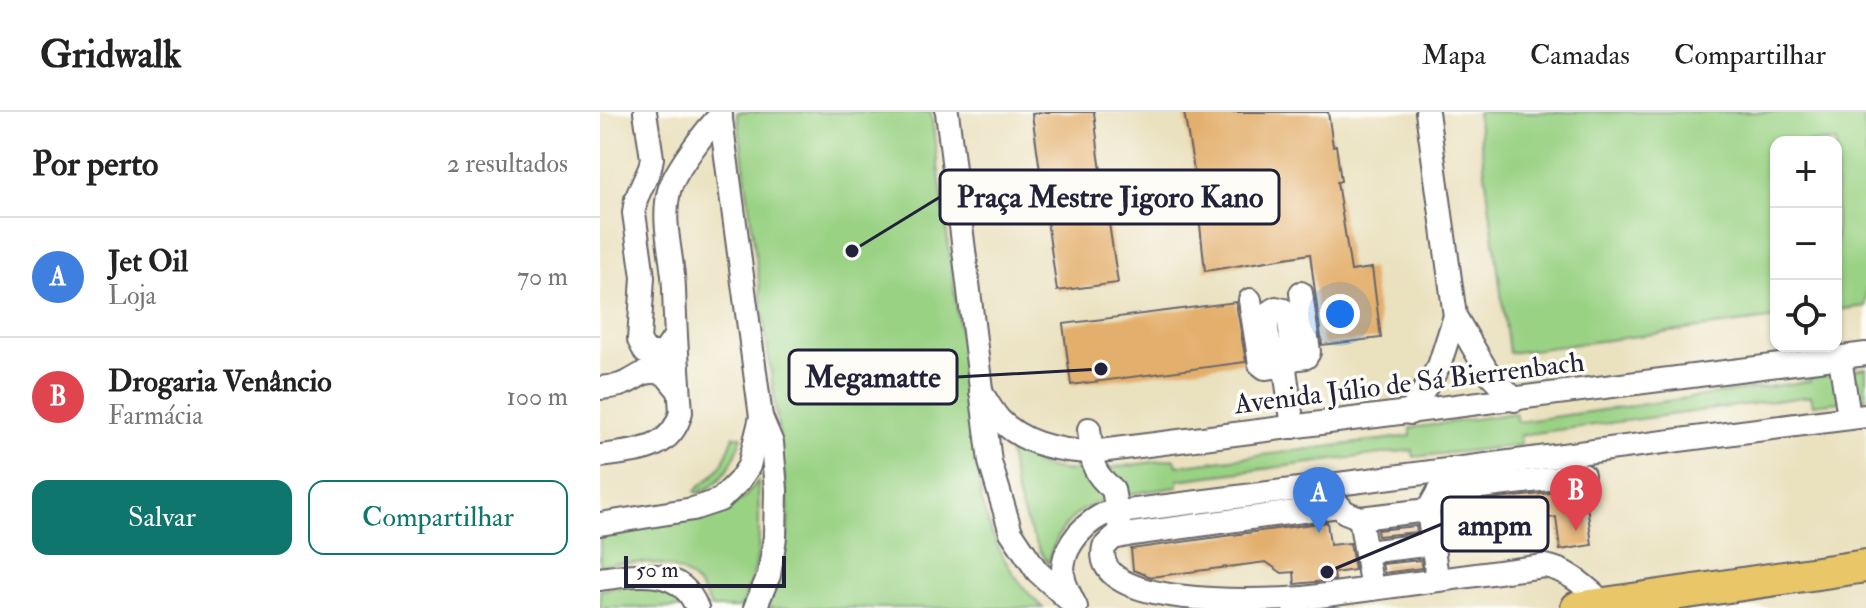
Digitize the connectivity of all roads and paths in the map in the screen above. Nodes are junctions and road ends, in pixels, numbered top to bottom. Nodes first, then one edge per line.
1 (645, 112) edge
2 (947, 112) edge
3 (1427, 112) edge
4 (720, 113) edge
5 (1301, 293) dead end
6 (1250, 300) dead end
7 (1455, 316) junction
8 (675, 336) junction
9 (639, 340) junction
10 (1866, 354) edge
11 (1840, 358) junction
12 (1286, 365) junction
13 (624, 384) junction
14 (600, 388) edge
15 (679, 391) junction
16 (981, 392) junction
17 (1515, 400) junction
18 (1410, 413) junction
19 (761, 417) junction
20 (1858, 417) edge
21 (1293, 427) junction
22 (1089, 429) dead end
23 (1092, 452) junction
24 (600, 456) edge
25 (1451, 469) junction
26 (1583, 475) dead end
27 (1323, 485) junction
28 (1433, 501) junction
29 (1339, 506) junction
30 (1117, 512) junction
31 (1360, 518) junction
32 (600, 524) edge
33 (1121, 537) junction
34 (1433, 544) junction
35 (1366, 552) junction
36 (1866, 566) edge
37 (1437, 578) junction
38 (600, 579) edge
39 (1755, 582) junction
40 (1372, 589) junction
41 (1866, 589) edge
42 (1299, 603) edge
43 (1591, 606) edge
44 (697, 608) edge
45 (755, 608) edge
46 (1077, 608) edge

1 - 9 street
2 - 16 street
3 - 7 street
4 - 8 street
4 - 19 street
5 - 12 street
6 - 12 street
7 - 17 street
7 - 18 street
8 - 9 street
8 - 15 street
9 - 13 street
10 - 11 street, Avenida Júlio de Sá Bierrenbach
11 - 17 street, Avenida Júlio de Sá Bierrenbach
11 - 20 street
12 - 21 street
13 - 14 street
13 - 15 street
15 - 24 street
16 - 23 street, Avenida Júlio de Sá Bierrenbach
16 - 46 street
17 - 18 street, Avenida Júlio de Sá Bierrenbach
18 - 21 street, Avenida Júlio de Sá Bierrenbach
19 - 32 street
19 - 45 street
20 - 25 street
21 - 23 street, Avenida Júlio de Sá Bierrenbach
22 - 23 street
23 - 30 street
25 - 27 street
25 - 28 street
26 - 28 street
27 - 29 street
27 - 30 street
28 - 31 street
28 - 34 street
29 - 31 street
29 - 33 street
30 - 33 street
30 - 46 street
31 - 35 street
33 - 42 street
34 - 35 street
34 - 37 street
35 - 40 street
36 - 39 highway
37 - 40 street
37 - 43 street
38 - 44 street
39 - 41 highway
39 - 43 highway
40 - 42 street

